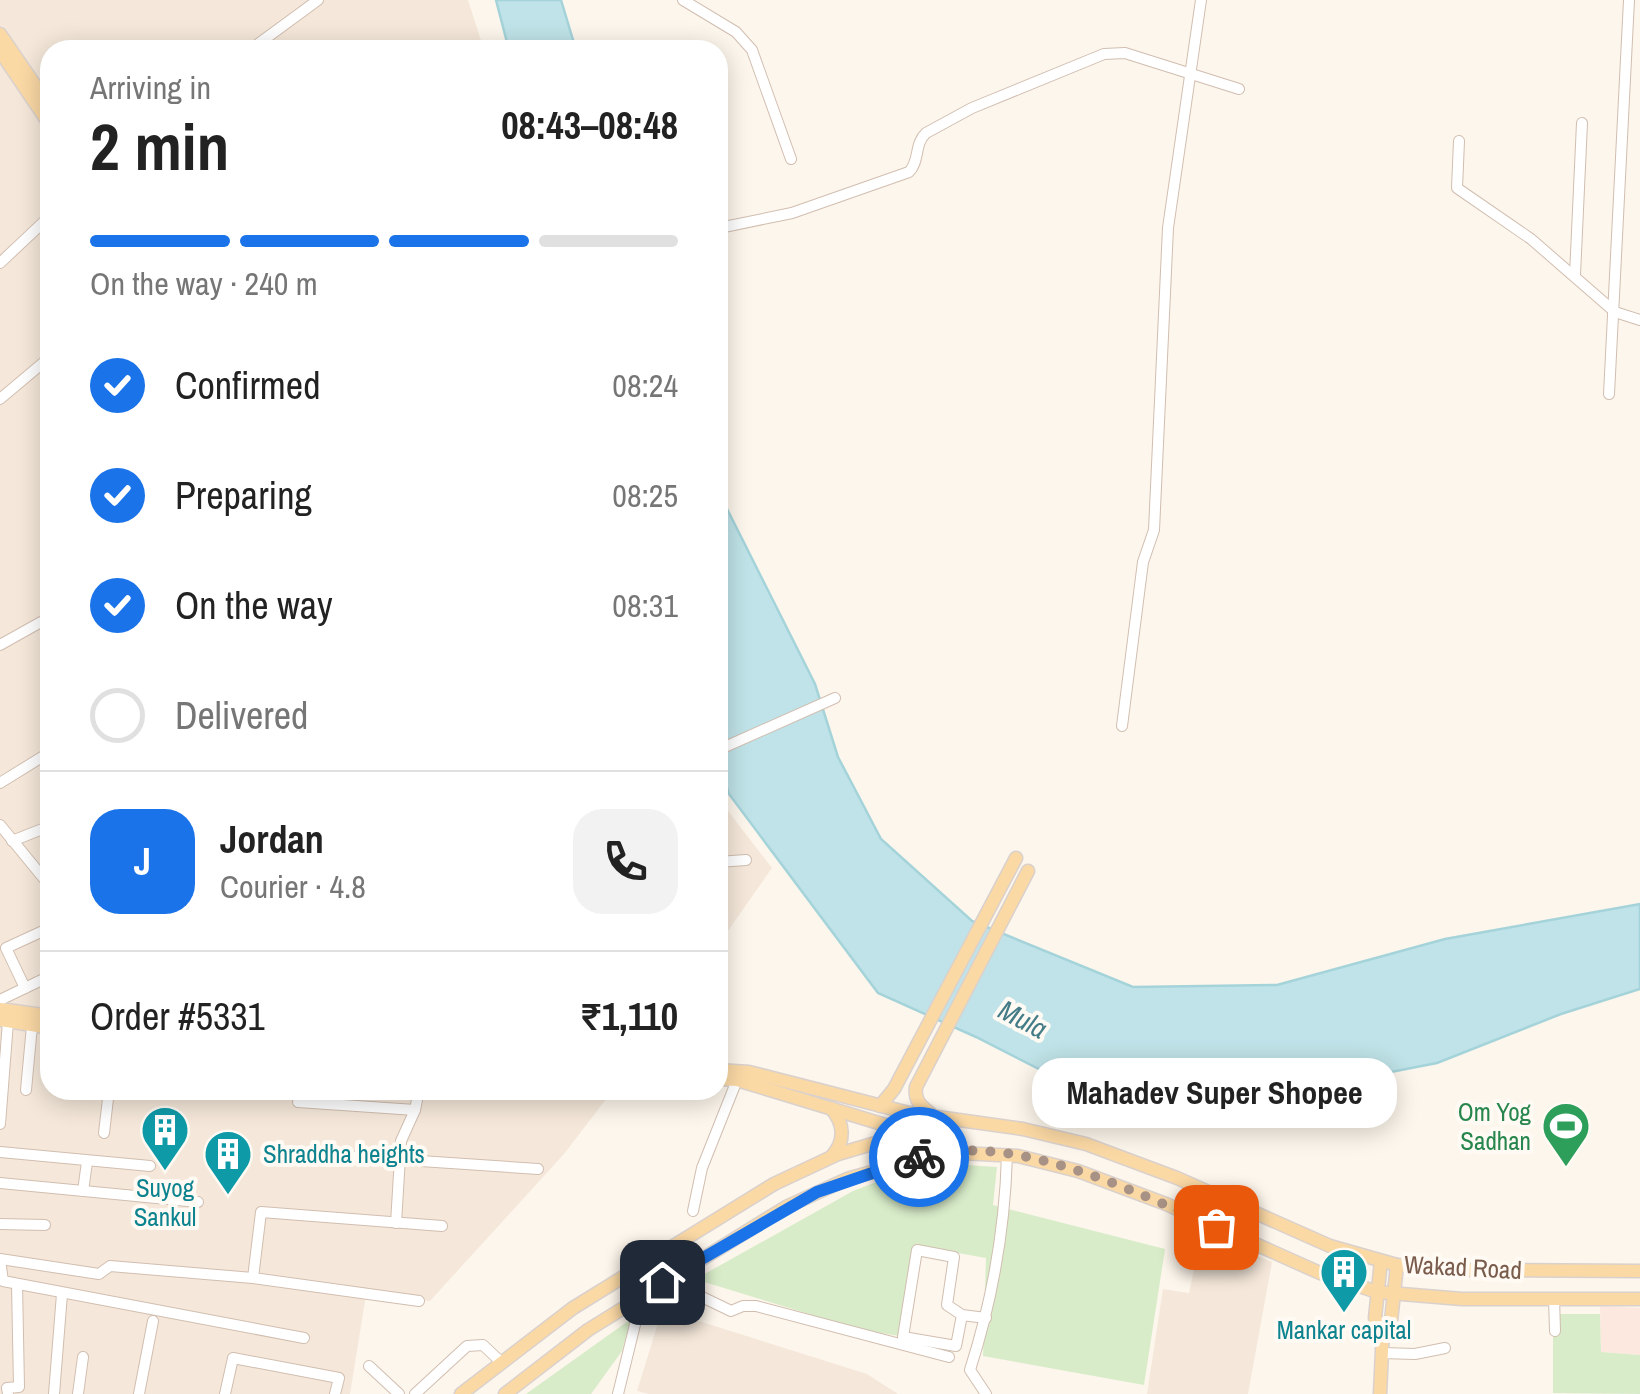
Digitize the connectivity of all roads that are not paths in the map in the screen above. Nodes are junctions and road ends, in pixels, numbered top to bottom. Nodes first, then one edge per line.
1 (318, 0) edge
2 (683, 0) edge
3 (1201, 0) edge
4 (1628, 0) edge
5 (0, 34) edge
6 (264, 40) edge
7 (0, 51) edge
8 (1189, 73) junction
9 (1240, 89) dead end
10 (40, 92) edge
11 (40, 110) edge
12 (1582, 123) dead end
13 (1459, 141) dead end
14 (790, 159) dead end
15 (40, 225) edge
16 (728, 226) edge
17 (0, 263) edge
18 (1575, 275) junction
19 (1614, 312) junction
20 (1640, 320) edge
21 (40, 365) edge
22 (1609, 394) dead end
23 (0, 399) edge
24 (40, 623) edge
25 (0, 645) edge
26 (835, 698) dead end
27 (1122, 726) dead end
28 (728, 746) edge
29 (40, 758) edge
30 (0, 783) edge
31 (0, 824) edge
32 (40, 830) edge
33 (12, 842) junction
34 (1016, 858) dead end
35 (746, 860) dead end
36 (728, 861) edge
37 (40, 865) edge
38 (1028, 870) dead end
39 (40, 931) edge
40 (0, 936) edge
41 (6, 948) junction
42 (40, 981) edge
43 (25, 988) junction
44 (0, 1000) edge
45 (40, 1016) edge
46 (3, 1017) edge
47 (32, 1026) junction
48 (40, 1027) edge
49 (728, 1071) edge
50 (728, 1080) edge
51 (737, 1080) junction
52 (26, 1090) dead end
53 (108, 1100) edge
54 (417, 1100) edge
55 (298, 1102) dead end
56 (880, 1106) junction
57 (830, 1108) junction
58 (415, 1110) junction
59 (898, 1110) junction
60 (936, 1117) junction
61 (953, 1120) junction
62 (0, 1124) edge
63 (922, 1130) junction
64 (104, 1133) dead end
65 (904, 1135) junction
66 (0, 1152) edge
67 (286, 1152) dead end
68 (935, 1153) junction
69 (1007, 1155) junction
70 (830, 1158) junction
71 (399, 1160) junction
72 (87, 1162) junction
73 (150, 1166) dead end
74 (538, 1169) dead end
75 (0, 1183) edge
76 (82, 1191) junction
77 (198, 1202) dead end
78 (693, 1210) dead end
79 (396, 1223) junction
80 (0, 1224) edge
81 (45, 1225) dead end
82 (442, 1226) dead end
83 (0, 1259) edge
84 (1381, 1261) junction
85 (1397, 1265) junction
86 (1640, 1271) edge
87 (676, 1274) junction
88 (252, 1278) junction
89 (17, 1284) junction
90 (1377, 1292) junction
91 (62, 1294) junction
92 (1395, 1294) junction
93 (642, 1295) junction
94 (1554, 1298) junction
95 (1640, 1299) edge
96 (419, 1302) dead end
97 (962, 1315) junction
98 (986, 1318) junction
99 (154, 1321) dead end
100 (1383, 1328) junction
101 (1555, 1332) dead end
102 (304, 1338) dead end
103 (1446, 1348) dead end
104 (1382, 1353) junction
105 (948, 1357) dead end
106 (84, 1358) dead end
107 (502, 1363) junction
108 (369, 1366) dead end
109 (8, 1394) edge
110 (54, 1394) edge
111 (78, 1394) edge
112 (138, 1394) edge
113 (225, 1394) edge
114 (336, 1394) edge
115 (399, 1394) edge
116 (415, 1394) edge
117 (462, 1394) edge
118 (505, 1394) edge
119 (618, 1394) edge
120 (986, 1394) edge
121 (1380, 1394) edge

1 - 6 street
2 - 14 street
3 - 8 street
4 - 19 street
5 - 10 main road
7 - 11 main road
8 - 9 street
8 - 16 street
8 - 27 street
12 - 18 street
13 - 18 street
15 - 17 street
18 - 19 street
19 - 20 street
19 - 22 street
21 - 23 street
24 - 25 street
26 - 28 street
29 - 30 street
31 - 33 street
32 - 33 street
33 - 37 street
34 - 56 main road
35 - 36 street
38 - 60 main road
39 - 41 street
40 - 41 street
41 - 43 street
42 - 43 street
43 - 44 street
45 - 46 main road
46 - 47 main road
46 - 62 street
47 - 48 main road
47 - 52 street
49 - 56 main road, Wakad Road
50 - 51 main road
51 - 57 main road
51 - 78 street
53 - 64 street
54 - 58 street
55 - 58 street
56 - 59 main road, Wakad Road
57 - 65 main road
57 - 70 main road
58 - 71 street
59 - 60 main road, Wakad Road
59 - 63 main road
60 - 61 main road, Wakad Road
61 - 63 main road
61 - 84 main road, Wakad Road
63 - 65 main road
63 - 68 main road
65 - 68 main road
65 - 70 main road
66 - 72 street
67 - 71 street
68 - 69 main road, Wakad Road
68 - 87 main road
69 - 90 main road, Wakad Road
69 - 98 street
70 - 107 main road
71 - 74 street
71 - 79 street
72 - 73 street
72 - 76 street
75 - 76 street
76 - 77 street
79 - 82 street
79 - 88 street
80 - 81 street
83 - 88 street
83 - 89 street
84 - 85 main road, Wakad Road
84 - 90 main road
85 - 86 main road, Wakad Road
85 - 92 main road
87 - 93 main road
87 - 105 street
88 - 96 street
89 - 91 street
89 - 109 street
90 - 92 main road, Wakad Road
90 - 100 main road
91 - 102 street
91 - 110 street
92 - 94 main road, Wakad Road
92 - 100 main road
93 - 118 main road
93 - 119 street
94 - 95 main road, Wakad Road
94 - 101 street
97 - 97 street
97 - 98 street
98 - 120 street
99 - 112 street
100 - 104 main road
103 - 104 street
104 - 121 main road
106 - 111 street
107 - 116 street
107 - 117 main road
108 - 115 street
113 - 114 street

